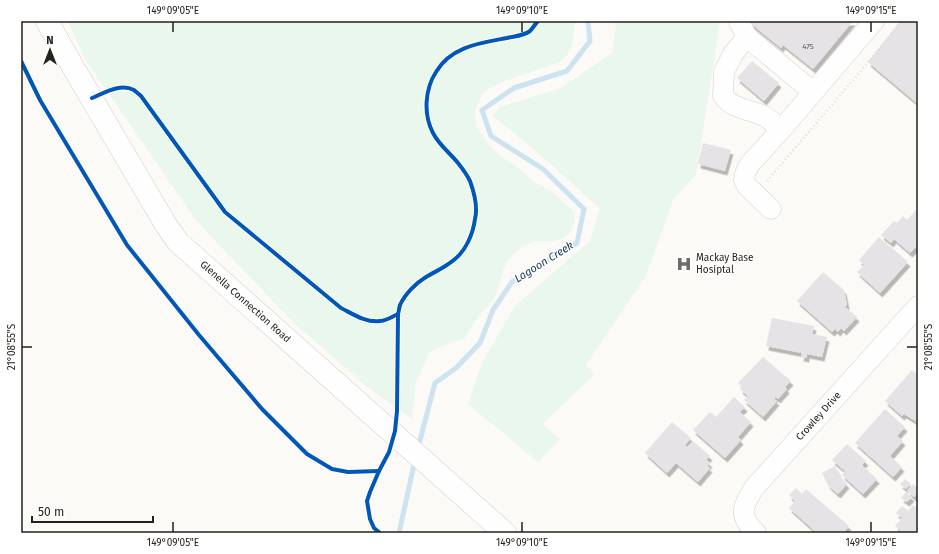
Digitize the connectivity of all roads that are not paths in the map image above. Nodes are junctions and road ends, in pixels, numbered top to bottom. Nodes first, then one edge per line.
1 (47, 21) edge
2 (874, 21) edge
3 (743, 29) edge
4 (812, 92) junction
5 (781, 130) junction
6 (771, 209) dead end
7 (918, 306) edge
8 (505, 533) edge
9 (756, 533) edge

1 - 8 main road, Glenella Connection Road
2 - 4 street
3 - 4 street
3 - 5 street
4 - 5 street
5 - 6 street
7 - 9 street, Crowley Drive

